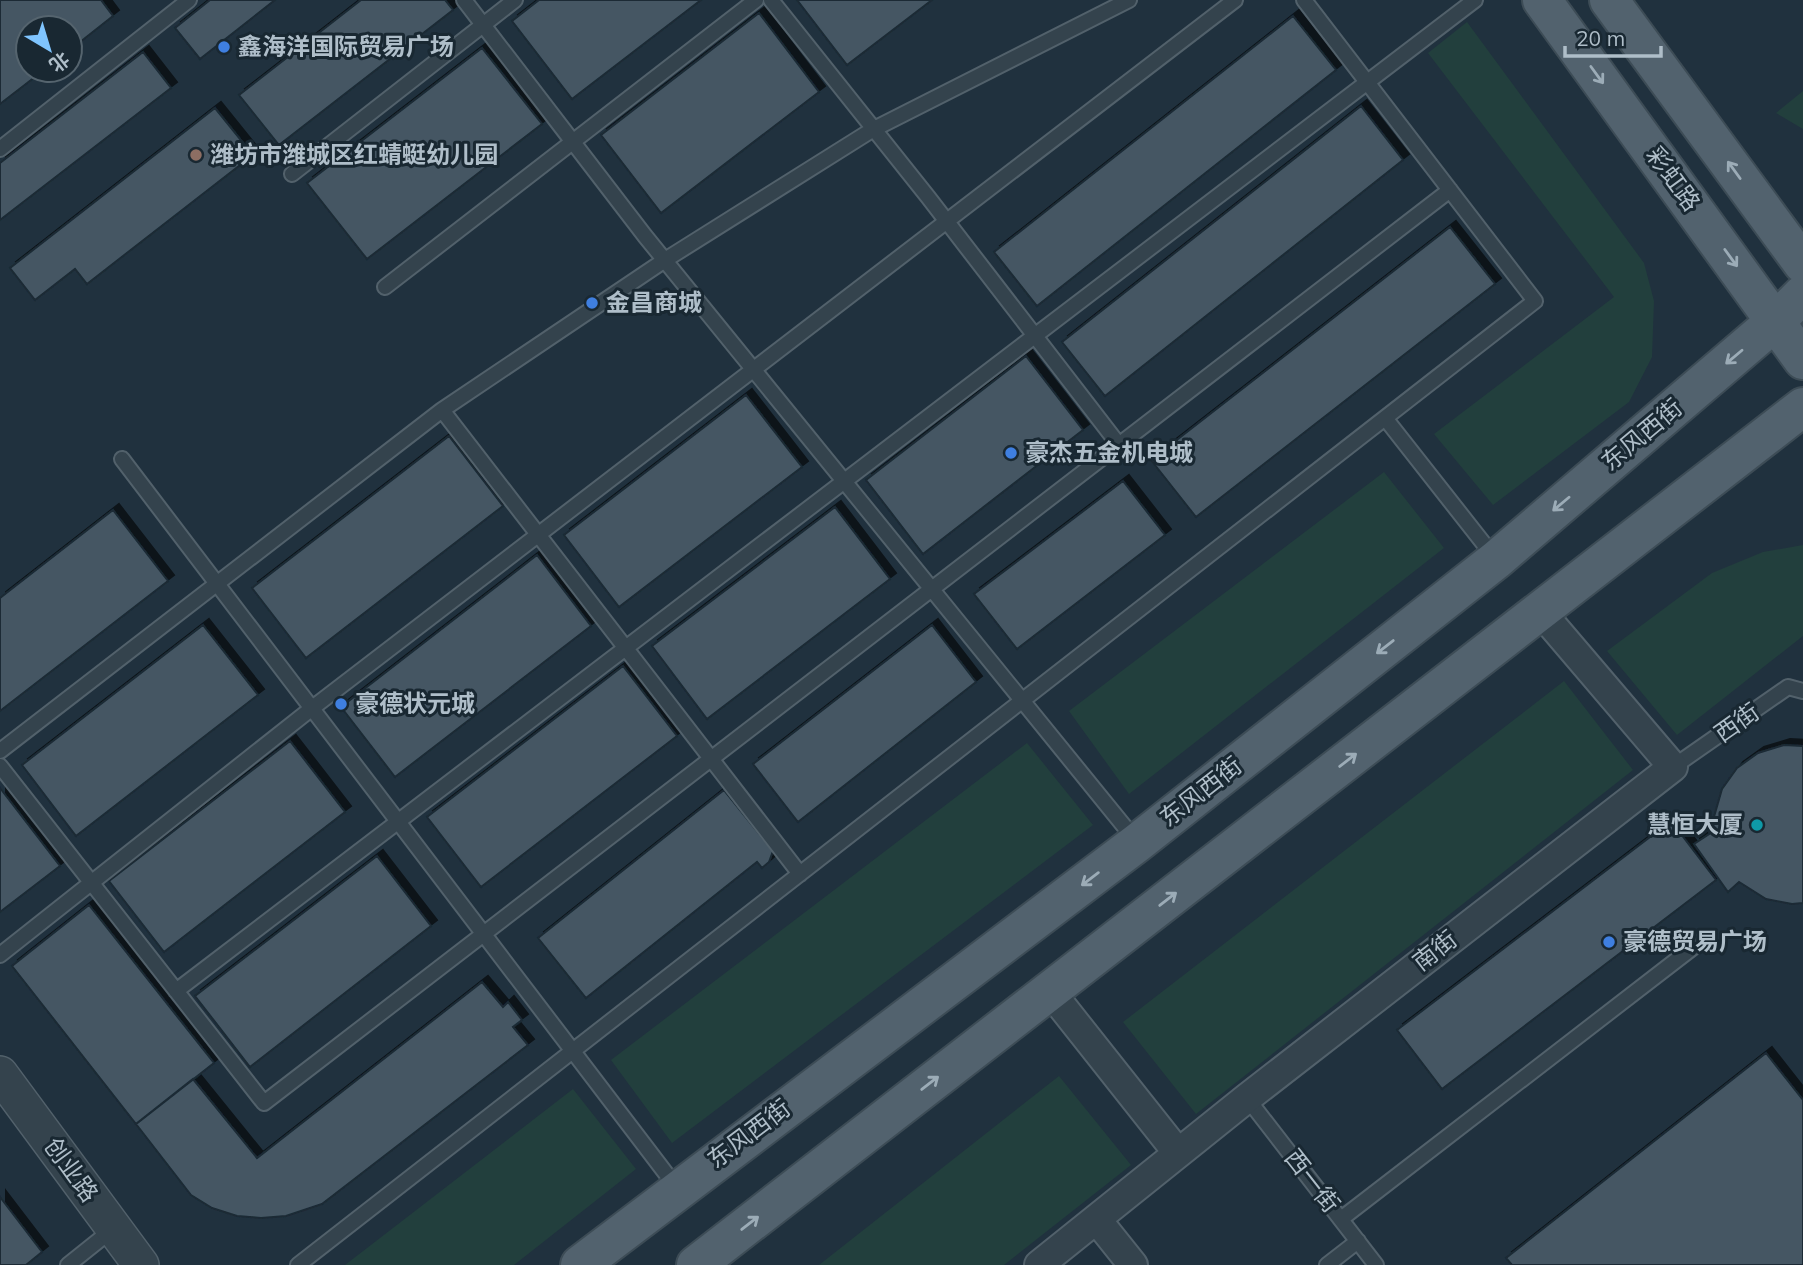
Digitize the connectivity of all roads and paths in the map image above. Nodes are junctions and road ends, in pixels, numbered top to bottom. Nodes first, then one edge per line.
1 (189, 0) edge
2 (464, 0) edge
3 (515, 0) edge
4 (757, 0) edge
5 (771, 0) edge
6 (1129, 0) edge
7 (1235, 0) edge
8 (1304, 0) edge
9 (1475, 0) edge
10 (1542, 0) edge
11 (1609, 0) edge
12 (483, 25) junction
13 (1367, 83) junction
14 (873, 130) junction
15 (573, 142) junction
16 (0, 149) edge
17 (292, 174) dead end
18 (1450, 190) junction
19 (947, 221) junction
20 (665, 260) junction
21 (1803, 264) edge
22 (384, 287) dead end
23 (1790, 307) edge
24 (1035, 336) junction
25 (1803, 360) edge
26 (755, 368) junction
27 (1803, 407) edge
28 (442, 410) junction
29 (1385, 418) junction
30 (1119, 445) junction
31 (122, 459) dead end
32 (845, 481) junction
33 (539, 534) junction
34 (1496, 559) junction
35 (217, 584) junction
36 (932, 589) junction
37 (1541, 611) junction
38 (626, 648) junction
39 (1803, 691) edge
40 (1022, 701) junction
41 (311, 709) junction
42 (0, 751) edge
43 (711, 759) junction
44 (0, 766) edge
45 (1673, 766) junction
46 (397, 822) junction
47 (1138, 843) junction
48 (800, 874) junction
49 (90, 881) junction
50 (482, 935) junction
51 (1700, 942) dead end
52 (0, 955) edge
53 (1049, 990) junction
54 (176, 991) junction
55 (571, 1052) junction
56 (0, 1074) edge
57 (1247, 1098) junction
58 (1178, 1153) junction
59 (677, 1188) junction
60 (1341, 1219) junction
61 (1097, 1220) junction
62 (114, 1229) junction
63 (1358, 1241) junction
64 (68, 1265) edge
65 (141, 1265) edge
66 (298, 1265) edge
67 (580, 1265) edge
68 (696, 1265) edge
69 (1039, 1265) edge
70 (1133, 1265) edge
71 (1327, 1265) edge
72 (1376, 1265) edge

1 - 16 lane
2 - 12 lane
3 - 12 lane
4 - 15 lane
5 - 14 lane
6 - 14 lane
7 - 19 lane
8 - 13 lane
9 - 13 lane
10 -> 23 main road, 彩虹路
21 -> 11 main road
12 - 15 lane
12 - 17 lane
13 - 18 lane
13 - 24 lane
14 - 19 lane
14 - 20 lane
15 - 20 lane
15 - 22 lane
18 - 29 lane
18 - 30 lane
19 - 24 lane
19 - 26 lane
20 - 26 lane
20 - 28 lane
23 - 25 main road, 彩虹路
23 -> 34 main road, 东风西街
24 - 30 lane
24 - 32 lane
26 - 32 lane
26 - 33 lane
27 - 37 main road
28 - 33 lane
28 - 35 lane
29 - 34 lane
29 - 40 lane
30 - 36 lane
31 - 35 lane
32 - 36 lane
32 - 38 lane
33 - 38 lane
33 - 41 lane
34 -> 47 main road, 东风西街
35 - 41 lane
35 - 42 lane
36 - 40 lane
36 - 43 lane
37 - 45 street
53 -> 37 main road
38 - 43 lane
38 - 46 lane
39 - 45 lane, 西街
40 - 47 lane
40 - 48 lane
41 - 46 lane
41 - 49 lane
43 - 48 lane
43 - 50 lane
44 - 49 lane
45 - 57 street, 南街
46 - 50 lane
46 - 54 lane
47 -> 59 main road, 东风西街
48 - 55 lane
49 - 52 lane
49 - 54 lane
50 - 54 lane
50 - 55 lane
51 - 60 lane
53 - 58 street
68 -> 53 main road
55 - 59 lane
55 - 66 lane
56 - 62 street, 创业路
57 - 58 street, 南街
57 - 60 lane, 西一街
58 - 61 street, 南街
59 - 67 main road, 东风西街
60 - 63 lane, 西一街
61 - 69 street, 南街
61 - 70 street
62 - 64 lane
62 - 65 street, 创业路
63 - 71 lane
63 - 72 lane, 西一街

